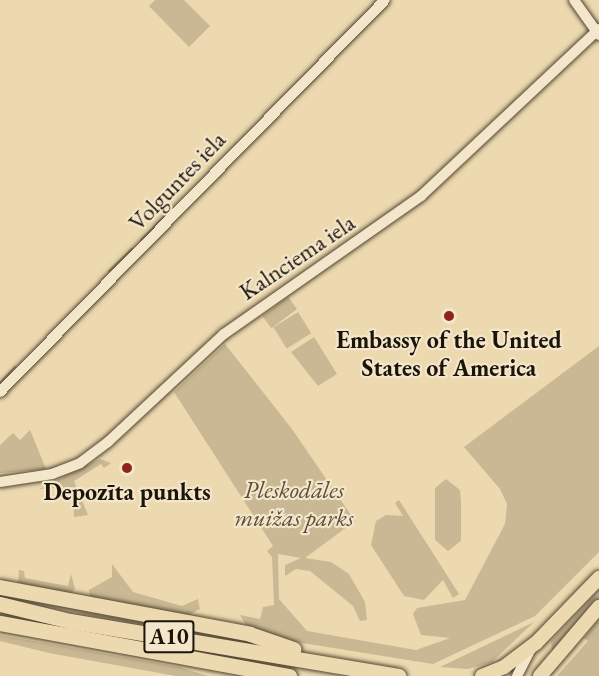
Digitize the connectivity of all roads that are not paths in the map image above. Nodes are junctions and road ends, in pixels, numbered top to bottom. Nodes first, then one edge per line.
1 (385, 0) edge
2 (574, 0) edge
3 (598, 32) edge
4 (0, 392) edge
5 (0, 482) edge
6 (599, 578) edge
7 (0, 587) edge
8 (0, 604) edge
9 (599, 607) edge
10 (560, 621) junction
11 (0, 623) edge
12 (0, 630) edge
13 (57, 635) junction
14 (536, 643) junction
15 (556, 656) junction
16 (339, 665) junction
17 (289, 676) edge
18 (398, 676) edge
19 (482, 676) edge
20 (517, 676) edge
21 (540, 676) edge

1 - 4 street, Volguntes iela
2 - 3 street
3 - 5 street, Kalnciema iela
6 - 10 main road
7 - 16 highway
8 - 16 highway, A10
9 - 15 main road
10 - 14 main road
10 - 15 main road
11 - 13 highway, A10
12 - 13 highway
13 - 17 highway, A10
14 - 19 main road
14 - 20 street
15 - 21 main road
16 - 18 highway, A10

